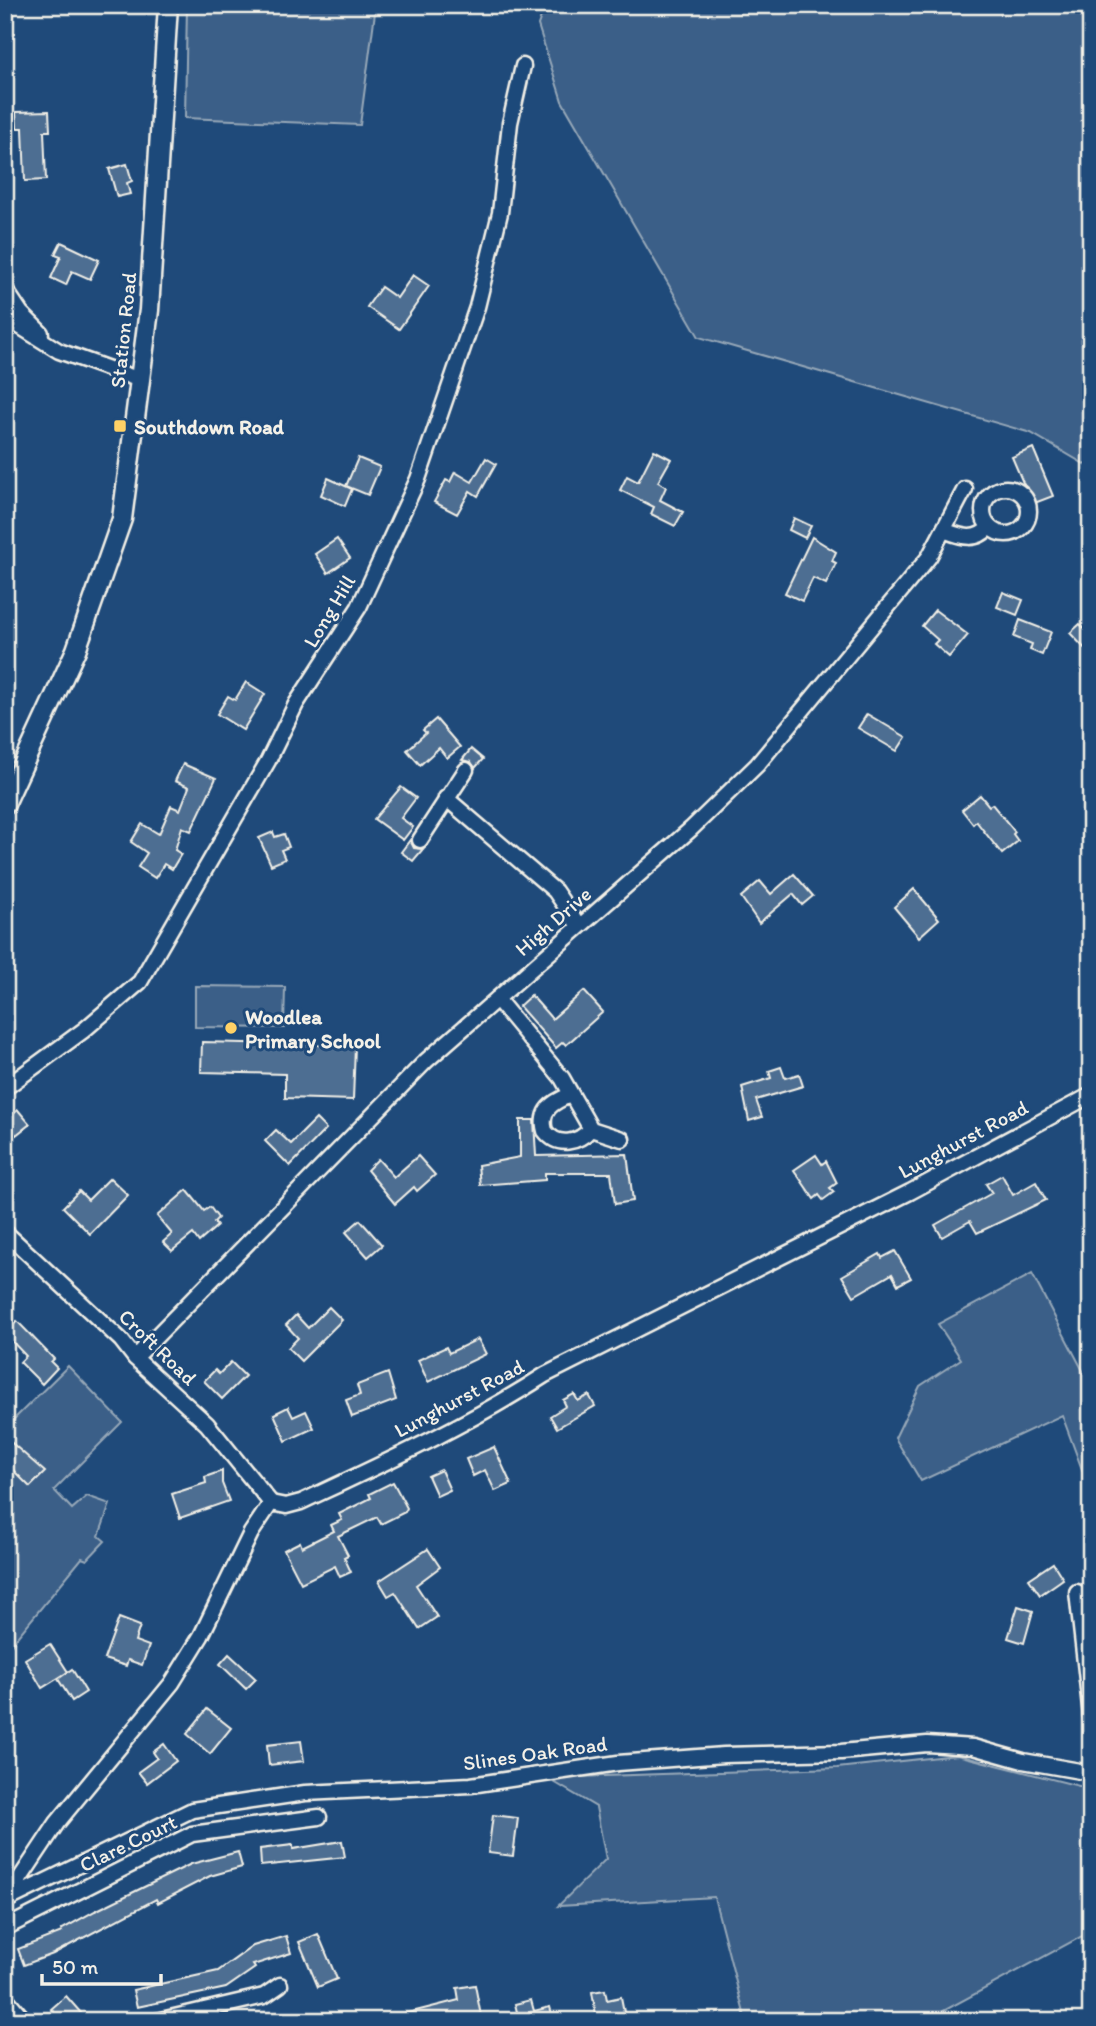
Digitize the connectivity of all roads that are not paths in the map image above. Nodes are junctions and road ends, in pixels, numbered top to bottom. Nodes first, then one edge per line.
1 (168, 5) edge
2 (523, 66) dead end
3 (5, 289) edge
4 (5, 317) edge
5 (59, 351) junction
6 (140, 380) junction
7 (965, 489) dead end
8 (989, 527) dead end
9 (946, 530) junction
10 (466, 770) dead end
11 (446, 799) junction
12 (5, 804) edge
13 (420, 840) dead end
14 (579, 926) junction
15 (497, 999) junction
16 (5, 1088) edge
17 (570, 1095) junction
18 (1091, 1095) edge
19 (591, 1129) junction
20 (622, 1139) dead end
21 (5, 1232) edge
22 (135, 1358) junction
23 (271, 1503) junction
24 (1077, 1592) dead end
25 (1091, 1716) edge
26 (1091, 1773) edge
27 (319, 1818) dead end
28 (5, 1901) edge
29 (5, 1928) edge
30 (281, 1985) dead end
31 (7, 2004) edge
32 (25, 2021) edge
33 (157, 2021) edge

1 - 6 street, Station Road
2 - 16 street, Long Hill
3 - 5 street
4 - 5 street
5 - 6 street
6 - 12 street, Station Road
7 - 9 street, High Drive
8 - 9 street
9 - 14 street, High Drive
10 - 11 street
11 - 13 street
11 - 14 street
14 - 15 street, High Drive
15 - 17 street
15 - 22 street, High Drive
17 - 19 street
17 - 19 street
18 - 23 street, Lunghurst Road
19 - 20 street
21 - 22 street, Croft Road
22 - 23 street, Croft Road
23 - 28 street
24 - 25 street
26 - 28 street, Slines Oak Road
27 - 29 street, Clare Court
30 - 33 street
31 - 32 street

